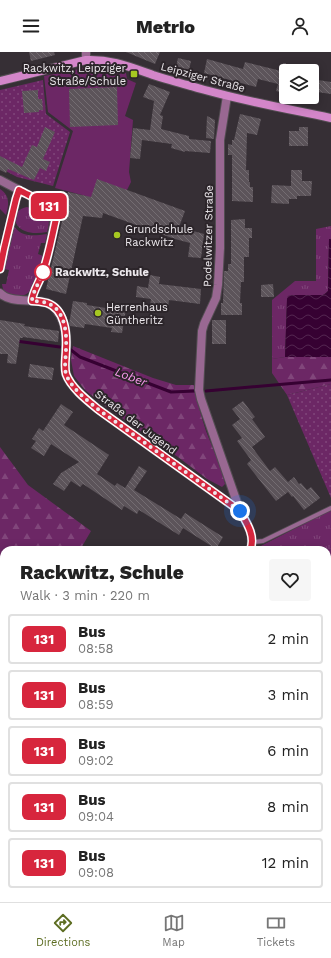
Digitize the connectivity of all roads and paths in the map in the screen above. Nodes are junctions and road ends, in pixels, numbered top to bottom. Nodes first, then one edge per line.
1 (86, 56) edge
2 (0, 81) edge
3 (227, 96) junction
4 (331, 118) edge
5 (0, 180) edge
6 (19, 190) junction
7 (0, 269) edge
8 (0, 293) edge
9 (32, 301) junction
10 (331, 508) edge
11 (240, 511) junction
12 (253, 542) junction
13 (252, 546) edge

1 - 2 street, Leipziger Straße
1 - 3 street, Leipziger Straße
3 - 4 street, Leipziger Straße
3 - 11 street, Podelwitzer Straße
5 - 6 street
6 - 7 street
6 - 9 street
8 - 9 street, Straße der Jugend
9 - 11 street, Straße der Jugend
10 - 12 lane
11 - 12 street, Straße der Jugend
12 - 13 street

